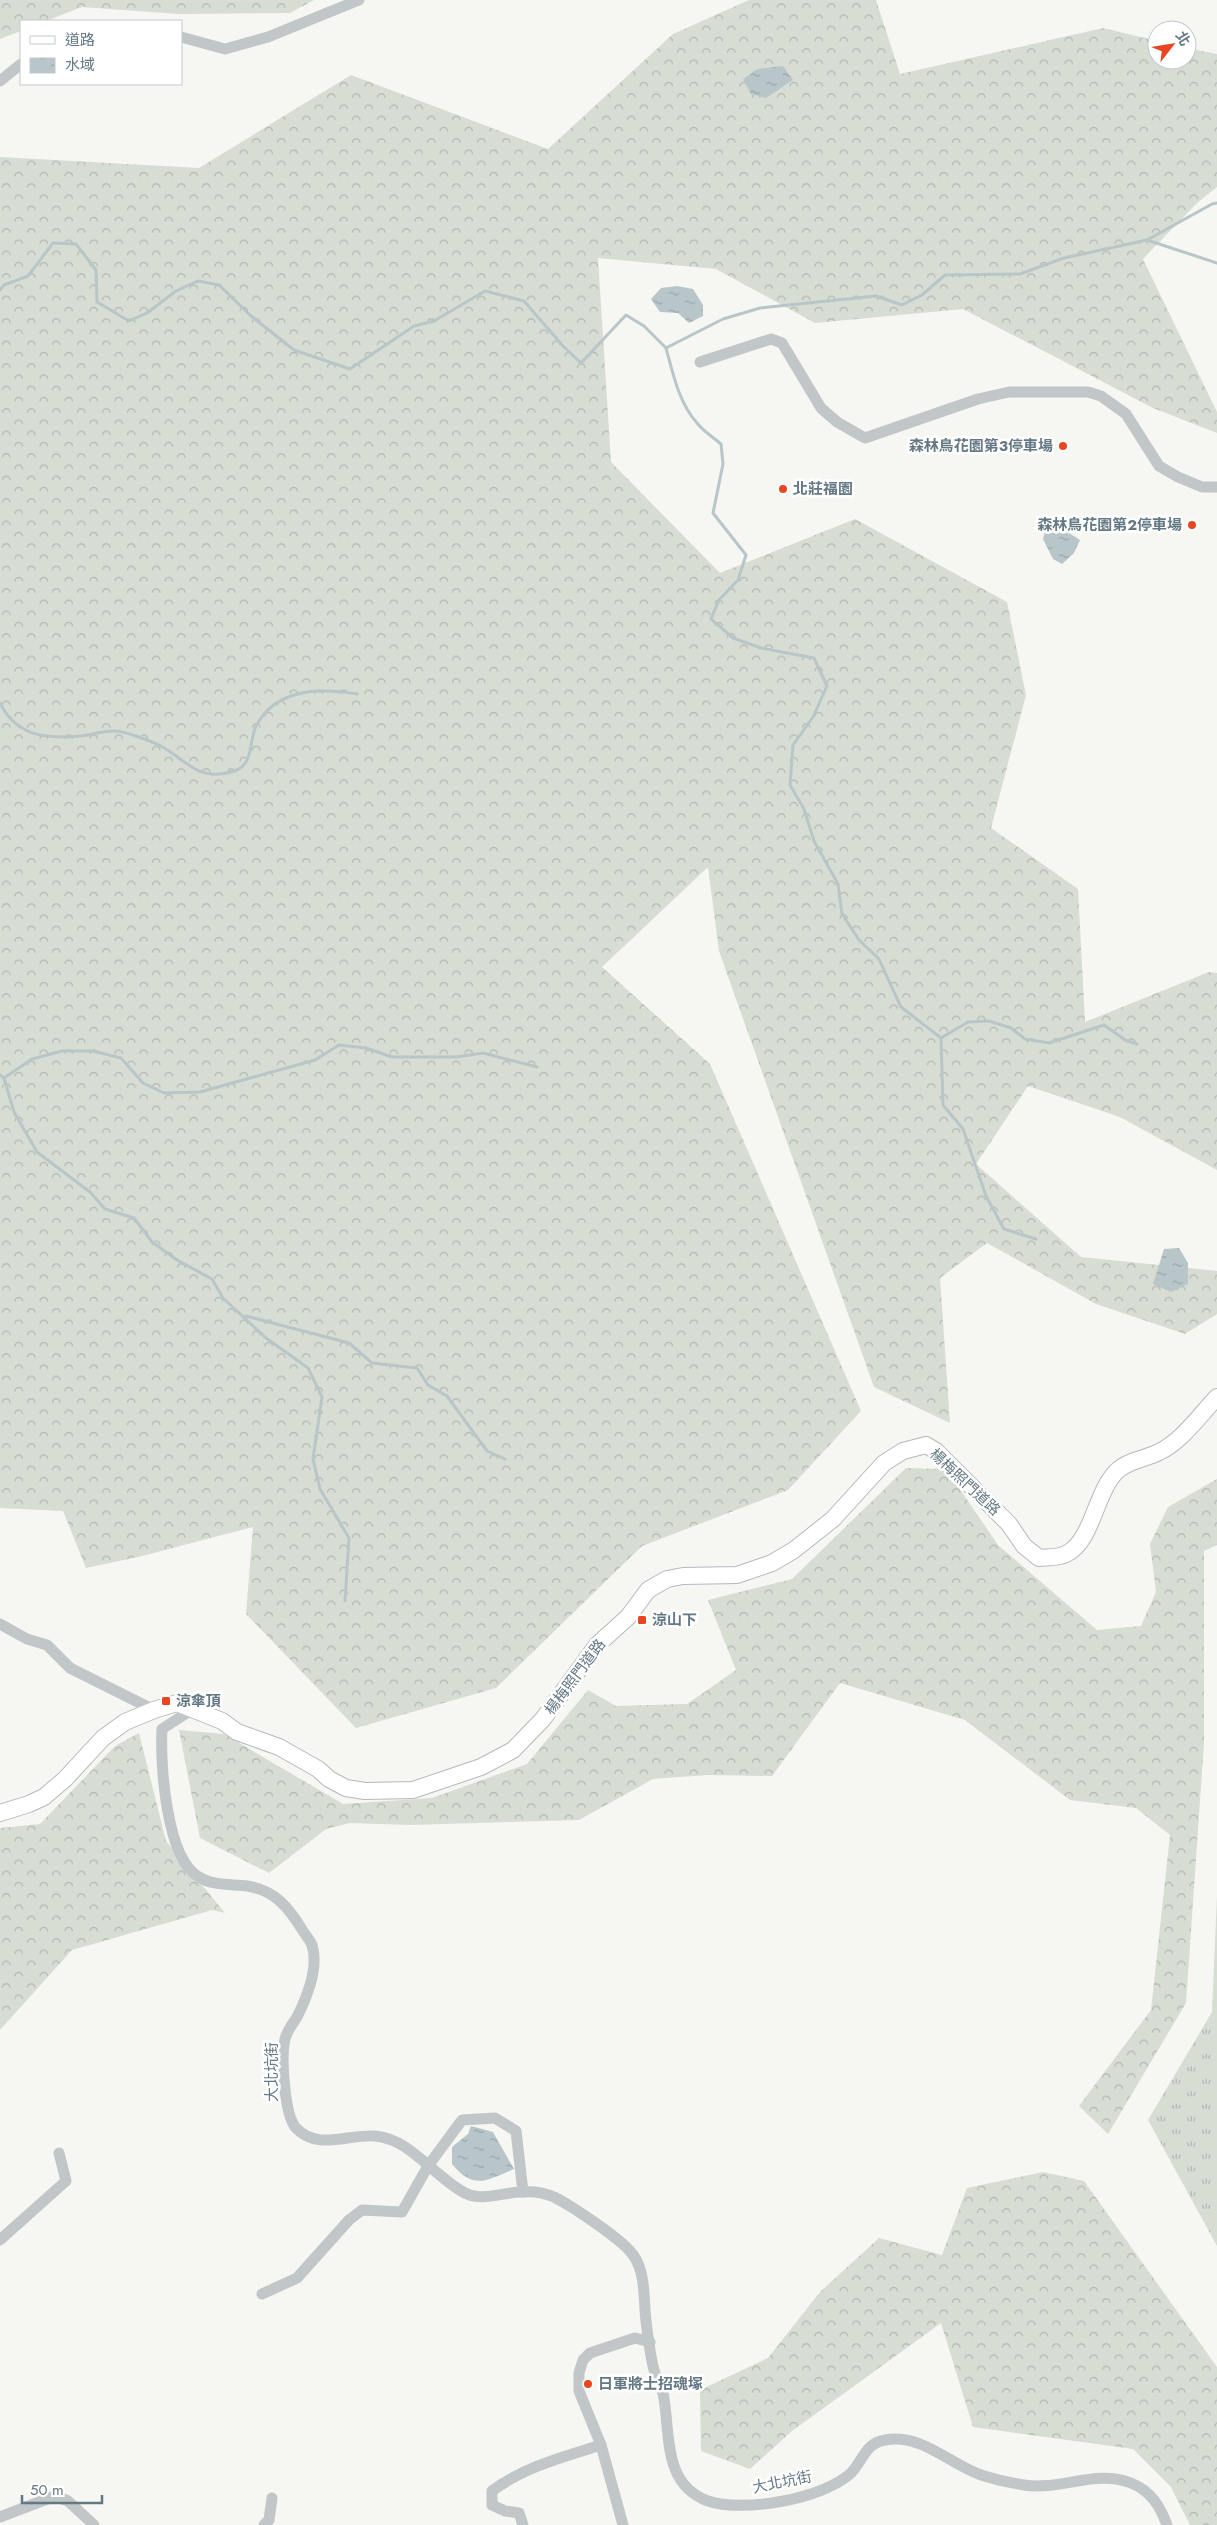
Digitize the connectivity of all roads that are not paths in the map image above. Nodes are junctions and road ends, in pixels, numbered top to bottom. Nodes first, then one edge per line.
1 (359, 0) edge
2 (182, 37) edge
3 (20, 65) edge
4 (0, 81) edge
5 (700, 362) dead end
6 (1217, 487) edge
7 (1217, 1397) edge
8 (0, 1624) edge
9 (193, 1709) junction
10 (154, 1710) junction
11 (0, 1813) edge
12 (59, 2153) dead end
13 (428, 2166) junction
14 (522, 2192) junction
15 (0, 2240) edge
16 (262, 2294) dead end
17 (650, 2342) junction
18 (601, 2446) junction
19 (272, 2498) dead end
20 (0, 2517) edge
21 (94, 2525) edge
22 (264, 2525) edge
23 (523, 2525) edge
24 (624, 2525) edge
25 (1167, 2525) edge

1 - 2 street
3 - 4 street
5 - 6 street
7 - 9 street, 楊梅照門道路
8 - 10 street
9 - 10 street, 楊梅照門道路
9 - 13 street, 大北坑街
10 - 11 street, 楊梅照門道路
12 - 15 street
13 - 14 street, 大北坑街
13 - 14 street
13 - 16 street
14 - 17 street, 大北坑街
17 - 18 street
17 - 25 street, 大北坑街
18 - 23 street
18 - 24 street
19 - 22 street
20 - 21 street

